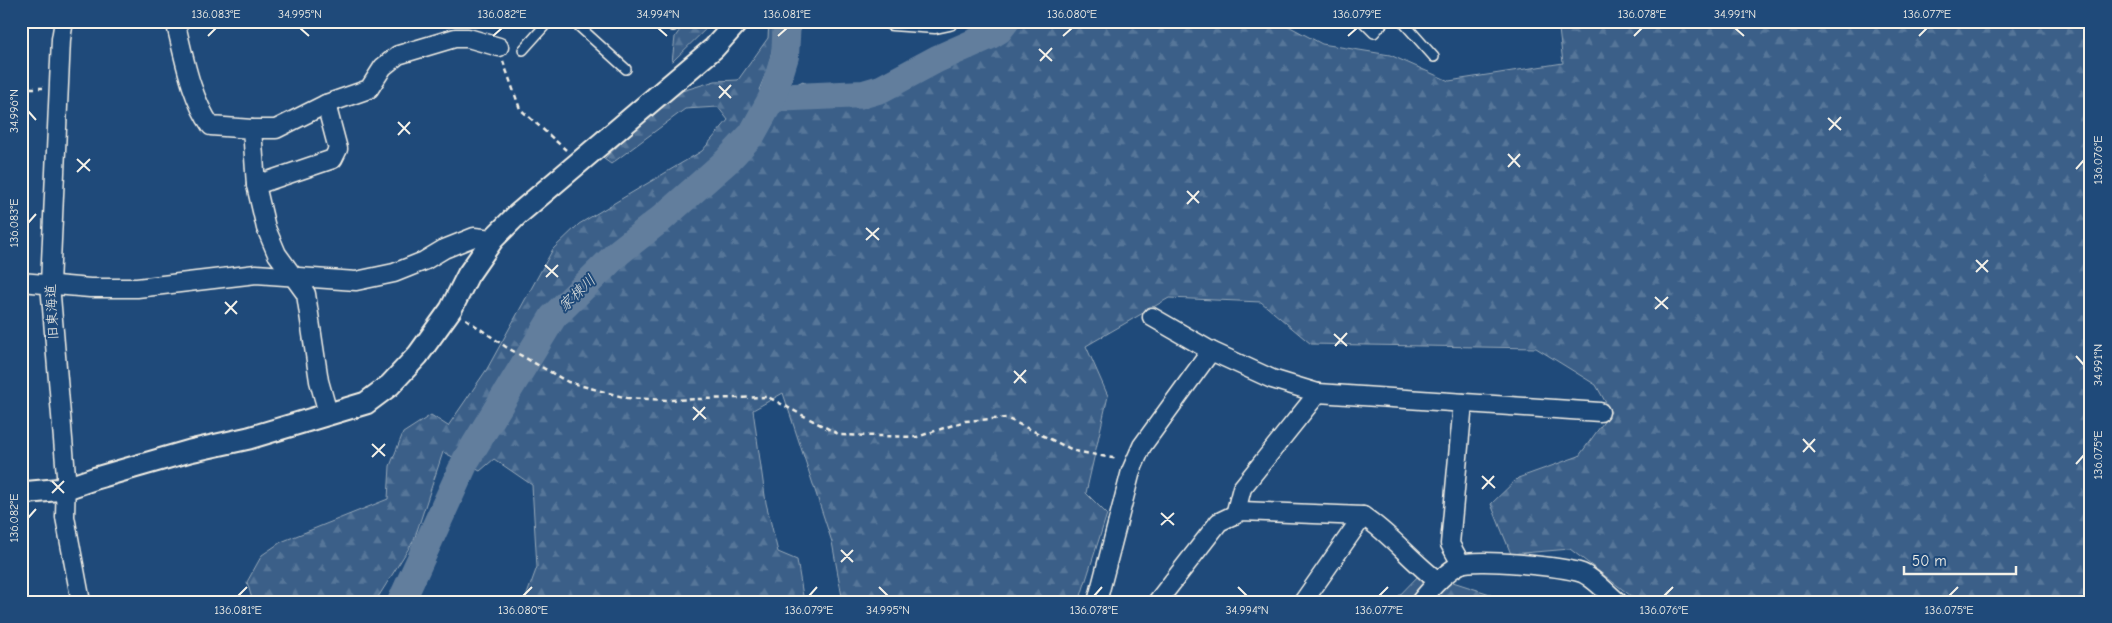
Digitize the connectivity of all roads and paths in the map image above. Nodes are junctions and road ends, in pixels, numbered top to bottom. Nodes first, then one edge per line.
1 (64, 21) edge
2 (175, 21) edge
3 (493, 21) edge
4 (549, 21) edge
5 (573, 21) edge
6 (892, 21) edge
7 (949, 21) edge
8 (1362, 21) edge
9 (1385, 21) edge
10 (1402, 21) edge
11 (736, 22) edge
12 (499, 47) junction
13 (523, 50) dead end
14 (1434, 57) dead end
15 (626, 69) dead end
16 (21, 88) edge
17 (60, 89) junction
18 (326, 104) junction
19 (252, 129) junction
20 (581, 162) junction
21 (256, 185) junction
22 (493, 238) junction
23 (296, 278) junction
24 (21, 282) edge
25 (50, 284) junction
26 (451, 309) junction
27 (1152, 317) dead end
28 (1211, 351) junction
29 (1318, 393) junction
30 (1463, 403) junction
31 (1600, 412) dead end
32 (328, 413) junction
33 (1124, 460) dead end
34 (64, 489) junction
35 (21, 493) edge
36 (1235, 514) junction
37 (1363, 516) junction
38 (1461, 564) junction
39 (1438, 581) junction
40 (81, 602) edge
41 (1097, 602) edge
42 (1157, 602) edge
43 (1303, 602) edge
44 (1420, 602) edge
45 (1618, 602) edge

1 - 17 street, 旧東海道
2 - 19 street
3 - 12 path
4 - 13 lane
5 - 15 lane
6 - 7 street
8 - 9 lane
10 - 14 lane
11 - 20 street
12 - 18 street
12 - 20 path
16 - 17 path
17 - 25 street, 旧東海道
18 - 19 street
18 - 21 street
19 - 21 street
20 - 22 street
21 - 23 street
22 - 23 street
22 - 26 street
23 - 25 street
23 - 32 street
24 - 25 street
25 - 34 street, 旧東海道
26 - 32 street
26 - 33 path
27 - 28 street
28 - 29 street
28 - 41 street
29 - 30 street
29 - 36 street
30 - 31 street
30 - 38 street
32 - 34 street
34 - 35 street
34 - 40 street, 旧東海道
36 - 37 street
36 - 42 street
37 - 39 street
37 - 43 street
38 - 39 street
38 - 45 street
39 - 44 street

